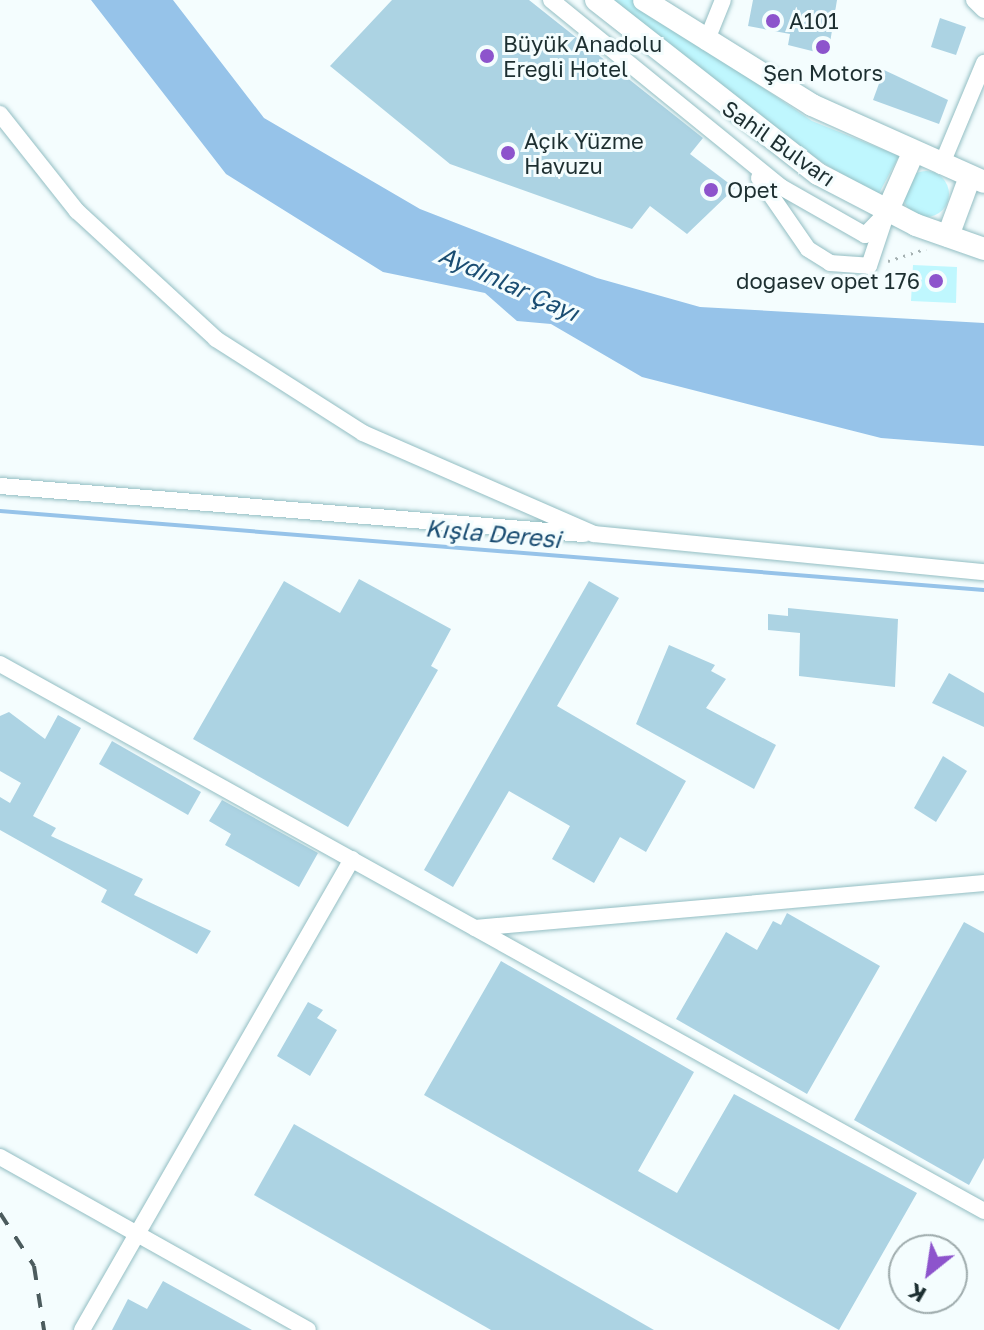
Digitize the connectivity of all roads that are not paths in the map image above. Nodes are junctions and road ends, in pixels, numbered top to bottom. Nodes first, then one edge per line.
1 (551, 0) edge
2 (596, 0) edge
3 (644, 0) edge
4 (723, 0) edge
5 (974, 0) edge
6 (984, 10) edge
7 (706, 42) junction
8 (984, 63) edge
9 (0, 114) edge
10 (913, 153) junction
11 (941, 166) junction
12 (751, 167) junction
13 (977, 180) edge
14 (887, 212) junction
15 (941, 241) junction
16 (984, 249) edge
17 (0, 486) edge
18 (594, 534) junction
19 (984, 572) edge
20 (0, 664) edge
21 (352, 859) junction
22 (984, 883) edge
23 (475, 928) junction
24 (0, 1157) edge
25 (984, 1211) edge
26 (136, 1235) junction
27 (82, 1330) edge
28 (308, 1330) edge

1 - 12 street
2 - 14 highway, Sahil Bulvarı
3 - 7 highway, Sahil Bulvarı
4 - 7 street
5 - 6 street
7 - 10 highway, Sahil Bulvarı
8 - 11 street
9 - 18 street
10 - 11 highway, Sahil Bulvarı
10 - 14 highway
11 - 13 highway, Sahil Bulvarı
12 - 14 street
12 - 14 street
13 - 15 highway
14 - 15 highway, Sahil Bulvarı
15 - 16 highway, Sahil Bulvarı
17 - 18 street
18 - 19 street
20 - 21 street
21 - 23 street
21 - 26 street
22 - 23 street
23 - 25 street
24 - 26 street
26 - 27 street
26 - 28 street

